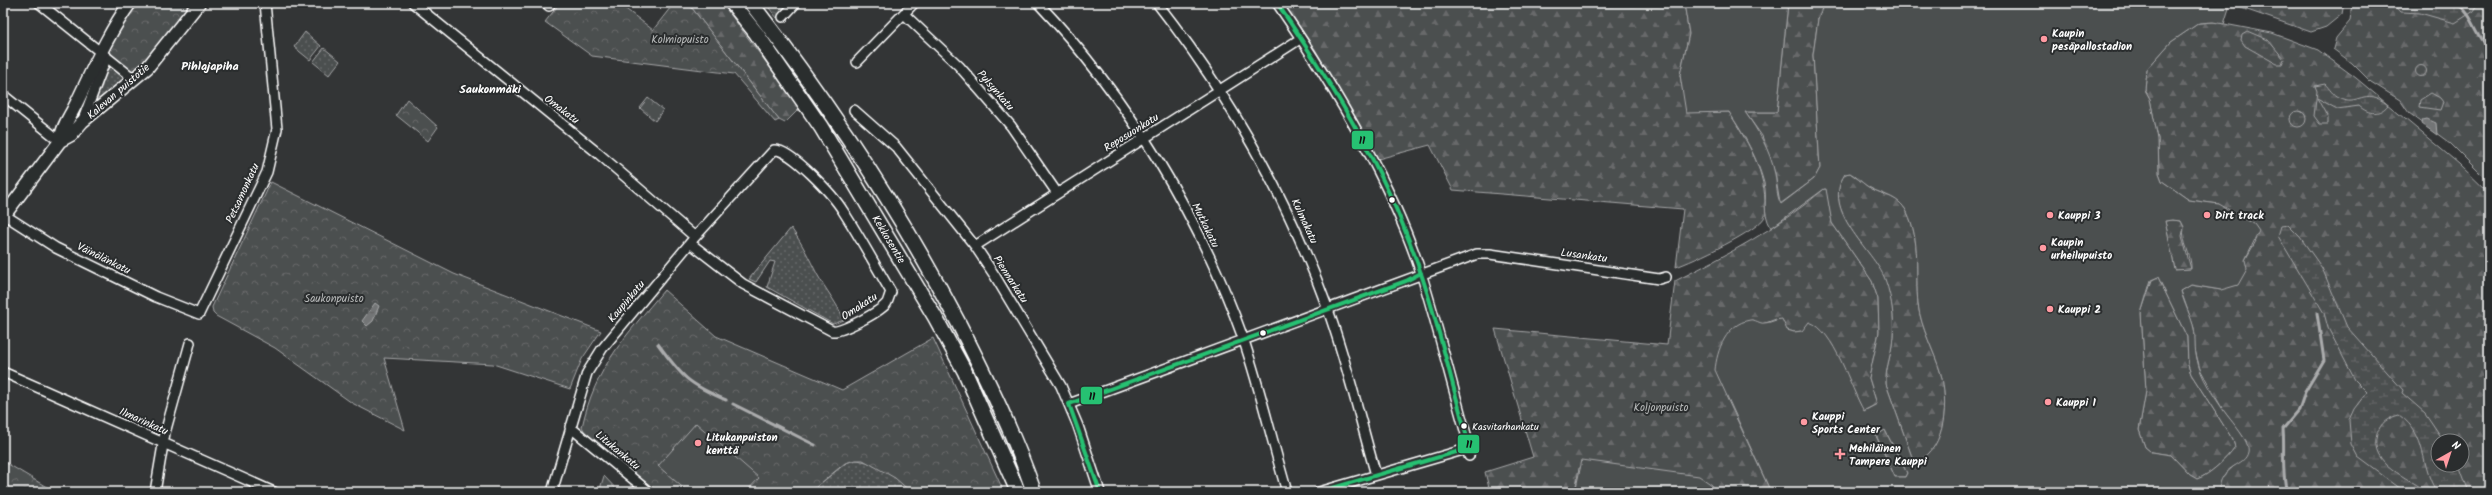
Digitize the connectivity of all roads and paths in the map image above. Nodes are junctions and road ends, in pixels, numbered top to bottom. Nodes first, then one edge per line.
1 (39, 3) edge
2 (130, 3) edge
3 (200, 3) edge
4 (265, 3) edge
5 (413, 3) edge
6 (732, 3) edge
7 (751, 3) edge
8 (796, 3) edge
9 (914, 3) edge
10 (1038, 3) edge
11 (1157, 3) edge
12 (1277, 3) edge
13 (904, 14) junction
14 (783, 17) dead end
15 (1300, 39) junction
16 (100, 50) junction
17 (857, 62) dead end
18 (134, 79) junction
19 (1218, 90) junction
20 (3, 95) edge
21 (854, 110) dead end
22 (82, 122) junction
23 (1144, 138) junction
24 (60, 140) junction
25 (770, 154) joint
26 (1057, 192) junction
27 (4, 215) edge
28 (693, 240) junction
29 (975, 246) junction
30 (1421, 273) junction
31 (1666, 277) dead end
32 (1328, 309) junction
33 (199, 314) joint
34 (1243, 339) junction
35 (190, 344) dead end
36 (3, 372) edge
37 (1069, 404) junction
38 (570, 427) junction
39 (163, 443) junction
40 (1376, 475) junction
41 (155, 492) edge
42 (274, 492) edge
43 (552, 492) edge
44 (649, 492) edge
45 (1018, 492) edge
46 (1034, 492) edge
47 (1100, 492) edge
48 (1287, 492) edge
49 (1320, 492) edge

1 - 16 street
2 - 16 main road, Kalevan puistotie
3 - 18 main road, Kalevan puistotie
4 - 33 street, Petsamonkatu
5 - 28 street, Omakatu
6 - 45 highway, Kekkosentie
7 - 46 highway, Kekkosentie
8 - 14 street
9 - 13 street
10 - 23 street, Mutkakatu
11 - 19 street, Kulmakatu
12 - 15 street
13 - 17 street
13 - 26 street, Pylsynkatu
15 - 19 street, Reposuonkatu
15 - 30 street
16 - 18 street
16 - 22 street, Kalevan puistotie
16 - 24 main road, Kalevan puistotie
18 - 22 main road, Kalevan puistotie
19 - 23 street, Reposuonkatu
19 - 32 street, Kulmakatu
20 - 24 street
21 - 29 street, Piennarkatu
22 - 24 main road, Kalevan puistotie
23 - 26 street, Reposuonkatu
23 - 34 street, Mutkakatu
24 - 27 main road, Kalevan puistotie
25 - 28 street, Kaupinkatu
25 - 28 street, Omakatu
26 - 29 street, Reposuonkatu
27 - 33 street, Väinölänkatu
28 - 38 street, Kaupinkatu
29 - 37 street, Piennarkatu
30 - 31 street, Lusankatu
30 - 32 street, Lusankatu
30 - 40 street
32 - 34 street, Lusankatu
32 - 40 street, Kulmakatu
34 - 37 street, Lusankatu
34 - 48 street, Mutkakatu
35 - 39 street
36 - 39 street, Ilmarinkatu
37 - 47 street, Piennarkatu
38 - 43 street, Kaupinkatu
38 - 44 street, Litukankatu
39 - 41 street
39 - 42 street, Ilmarinkatu
40 - 49 street

